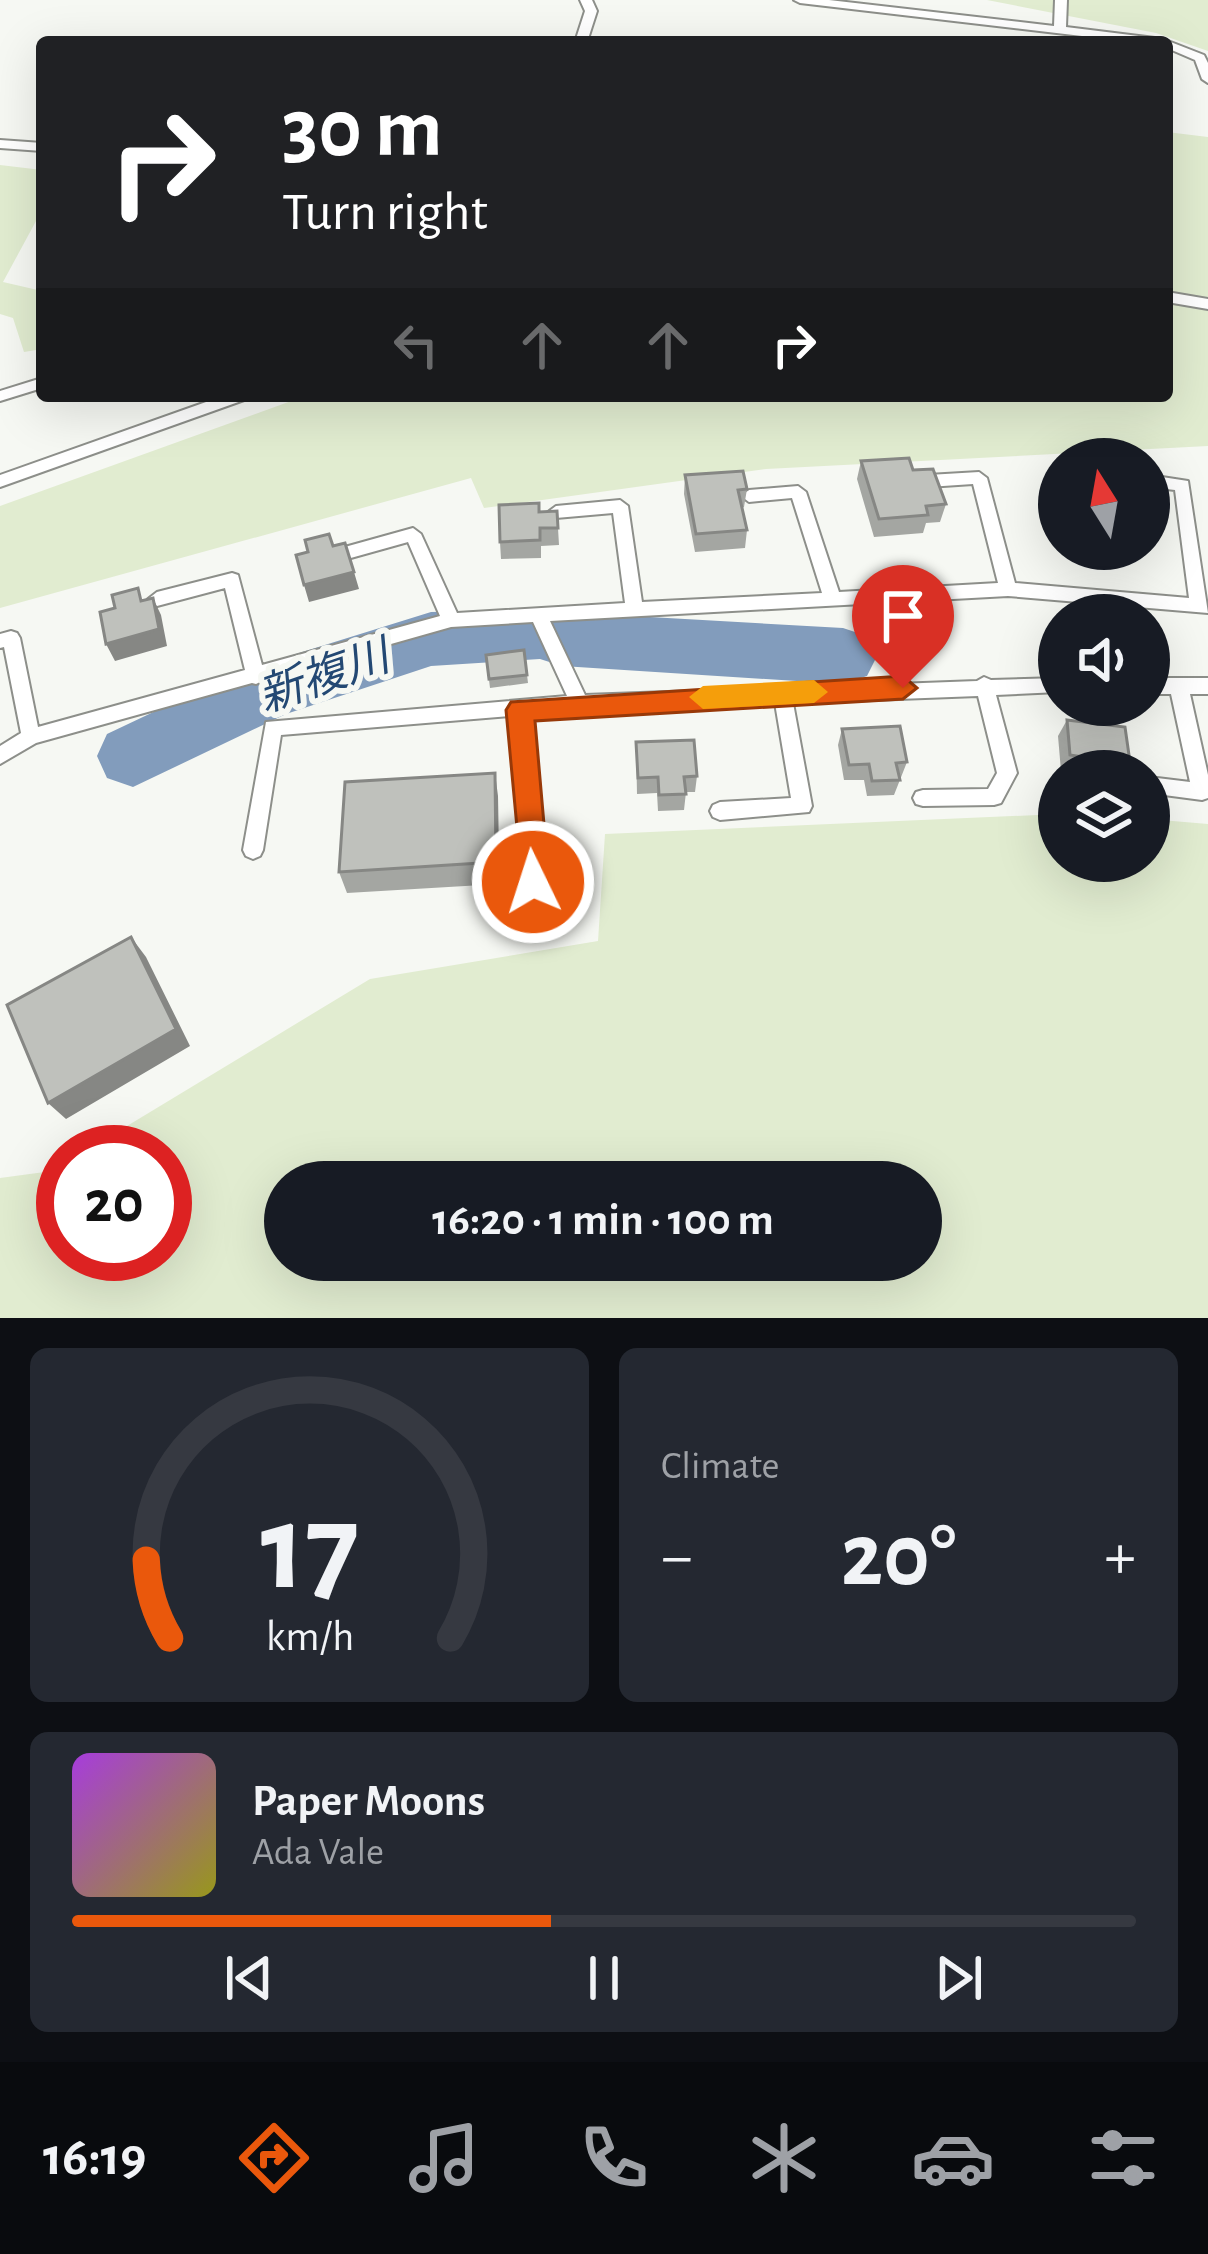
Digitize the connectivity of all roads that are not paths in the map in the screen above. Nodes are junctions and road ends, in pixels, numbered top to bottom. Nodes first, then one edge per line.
1 (586, 0) edge
2 (800, 0) edge
3 (1061, 0) edge
4 (1060, 29) junction
5 (582, 36) edge
6 (1112, 36) edge
7 (1173, 46) edge
8 (1208, 79) edge
9 (0, 144) edge
10 (36, 147) edge
11 (1173, 298) edge
12 (1208, 304) edge
13 (36, 385) edge
14 (0, 395) edge
15 (222, 402) edge
16 (0, 481) edge
17 (928, 481) edge
18 (1170, 484) edge
19 (749, 496) edge
20 (556, 512) edge
21 (340, 555) edge
22 (1008, 589) junction
23 (831, 595) junction
24 (157, 599) edge
25 (1204, 606) edge
26 (634, 608) junction
27 (538, 615) junction
28 (451, 620) junction
29 (0, 641) edge
30 (256, 677) junction
31 (985, 684) junction
32 (1038, 685) edge
33 (1170, 686) edge
34 (1178, 686) junction
35 (1208, 686) edge
36 (782, 693) junction
37 (579, 704) junction
38 (520, 710) junction
39 (31, 737) junction
40 (0, 756) edge
41 (1170, 788) edge
42 (923, 798) dead end
43 (720, 811) dead end
44 (253, 850) dead end
45 (533, 882) dead end

1 - 5 lane
2 - 4 lane
3 - 4 lane
4 - 6 lane
7 - 8 lane
9 - 10 lane
11 - 12 lane
13 - 14 lane
15 - 16 lane
17 - 22 lane
18 - 25 lane
19 - 23 lane
20 - 26 lane
21 - 28 lane
22 - 23 lane
22 - 25 lane
23 - 26 lane
24 - 30 lane
26 - 27 lane
27 - 28 lane
27 - 37 lane
28 - 30 lane
29 - 39 lane
30 - 39 lane
31 - 32 lane
31 - 36 lane
31 - 42 lane
33 - 34 lane
34 - 35 lane
34 - 41 lane
36 - 37 lane
36 - 43 lane
37 - 38 lane
38 - 44 lane
38 - 45 lane
39 - 40 lane

